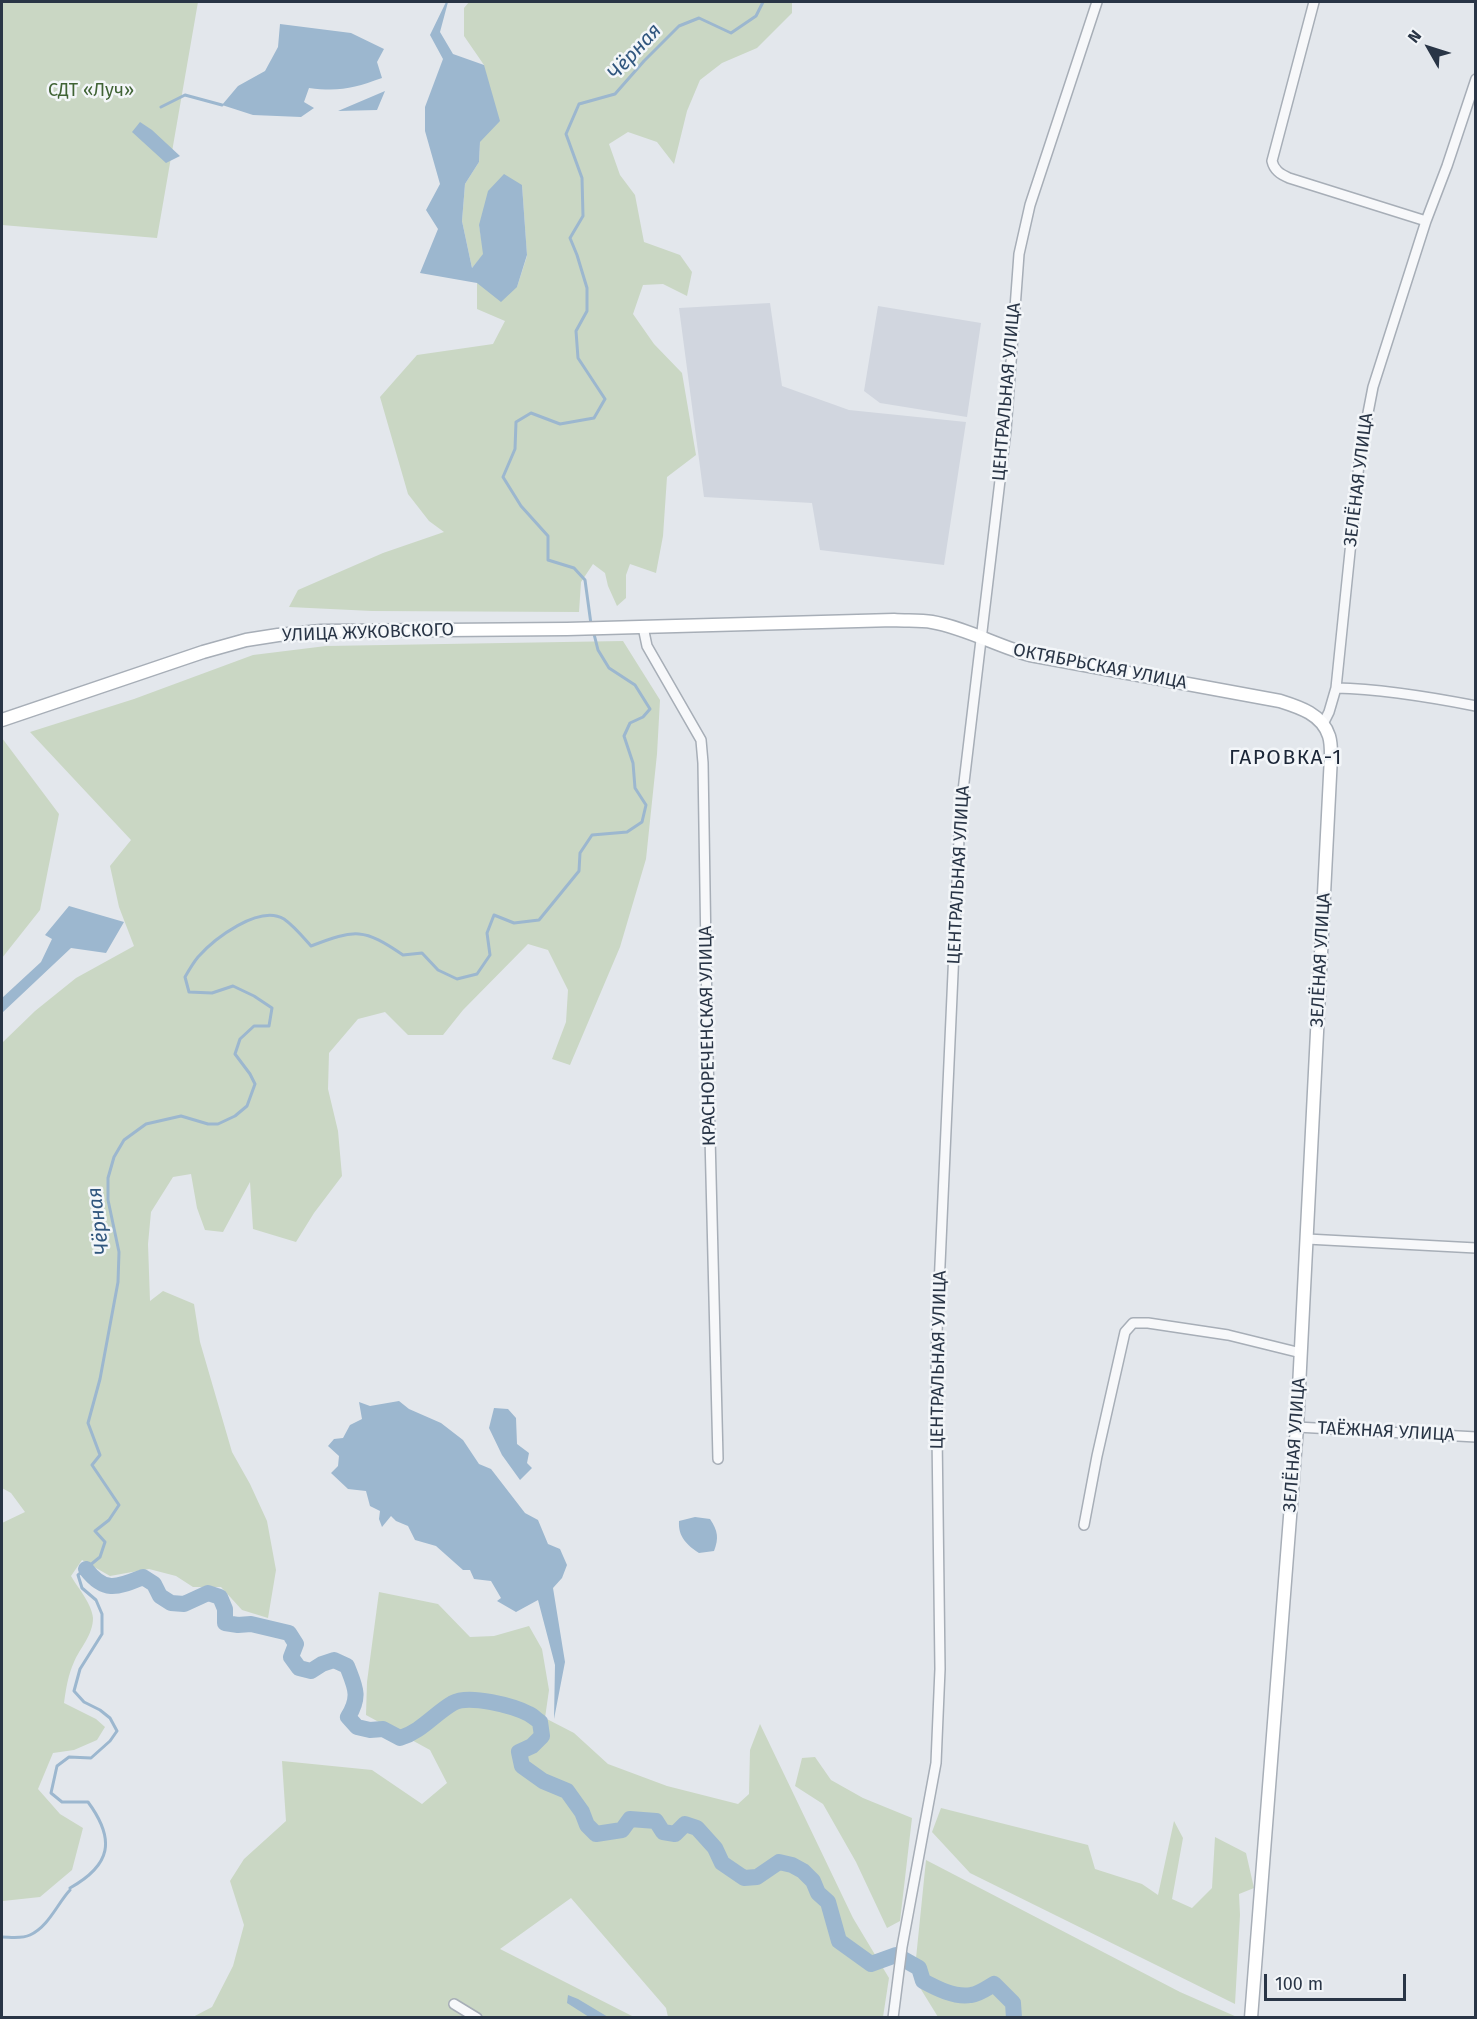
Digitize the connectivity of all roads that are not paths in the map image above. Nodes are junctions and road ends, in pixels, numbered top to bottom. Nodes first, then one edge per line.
1 (1097, 2) edge
2 (1314, 2) edge
3 (1476, 79) edge
4 (1426, 221) junction
5 (643, 627) junction
6 (622, 628) joint
7 (982, 638) junction
8 (1336, 688) junction
9 (1476, 706) edge
10 (2, 720) edge
11 (1323, 724) junction
12 (1307, 1239) junction
13 (1476, 1248) edge
14 (1301, 1353) junction
15 (1298, 1427) junction
16 (1476, 1437) edge
17 (718, 1459) dead end
18 (1084, 1525) dead end
19 (454, 2004) dead end
20 (477, 2018) edge
21 (893, 2018) edge
22 (1251, 2018) edge

1 - 7 street, ЦЕНТРАЛЬНАЯ УЛИЦА
2 - 4 street
3 - 4 street, ЗЕЛЁНАЯ УЛИЦА
4 - 8 street, ЗЕЛЁНАЯ УЛИЦА
5 - 6 main road, ОКТЯБРЬСКАЯ УЛИЦА
5 - 7 main road, ОКТЯБРЬСКАЯ УЛИЦА
5 - 17 street, КРАСНОРЕЧЕНСКАЯ УЛИЦА
6 - 10 main road, УЛИЦА ЖУКОВСКОГО
7 - 11 main road, ОКТЯБРЬСКАЯ УЛИЦА
7 - 21 street, ЦЕНТРАЛЬНАЯ УЛИЦА
8 - 9 street
8 - 11 street, ЗЕЛЁНАЯ УЛИЦА
11 - 12 main road, ЗЕЛЁНАЯ УЛИЦА
12 - 13 street
12 - 14 main road, ЗЕЛЁНАЯ УЛИЦА
14 - 15 main road, ЗЕЛЁНАЯ УЛИЦА
14 - 18 street
15 - 16 street, ТАЁЖНАЯ УЛИЦА
15 - 22 main road, ЗЕЛЁНАЯ УЛИЦА
19 - 20 street

